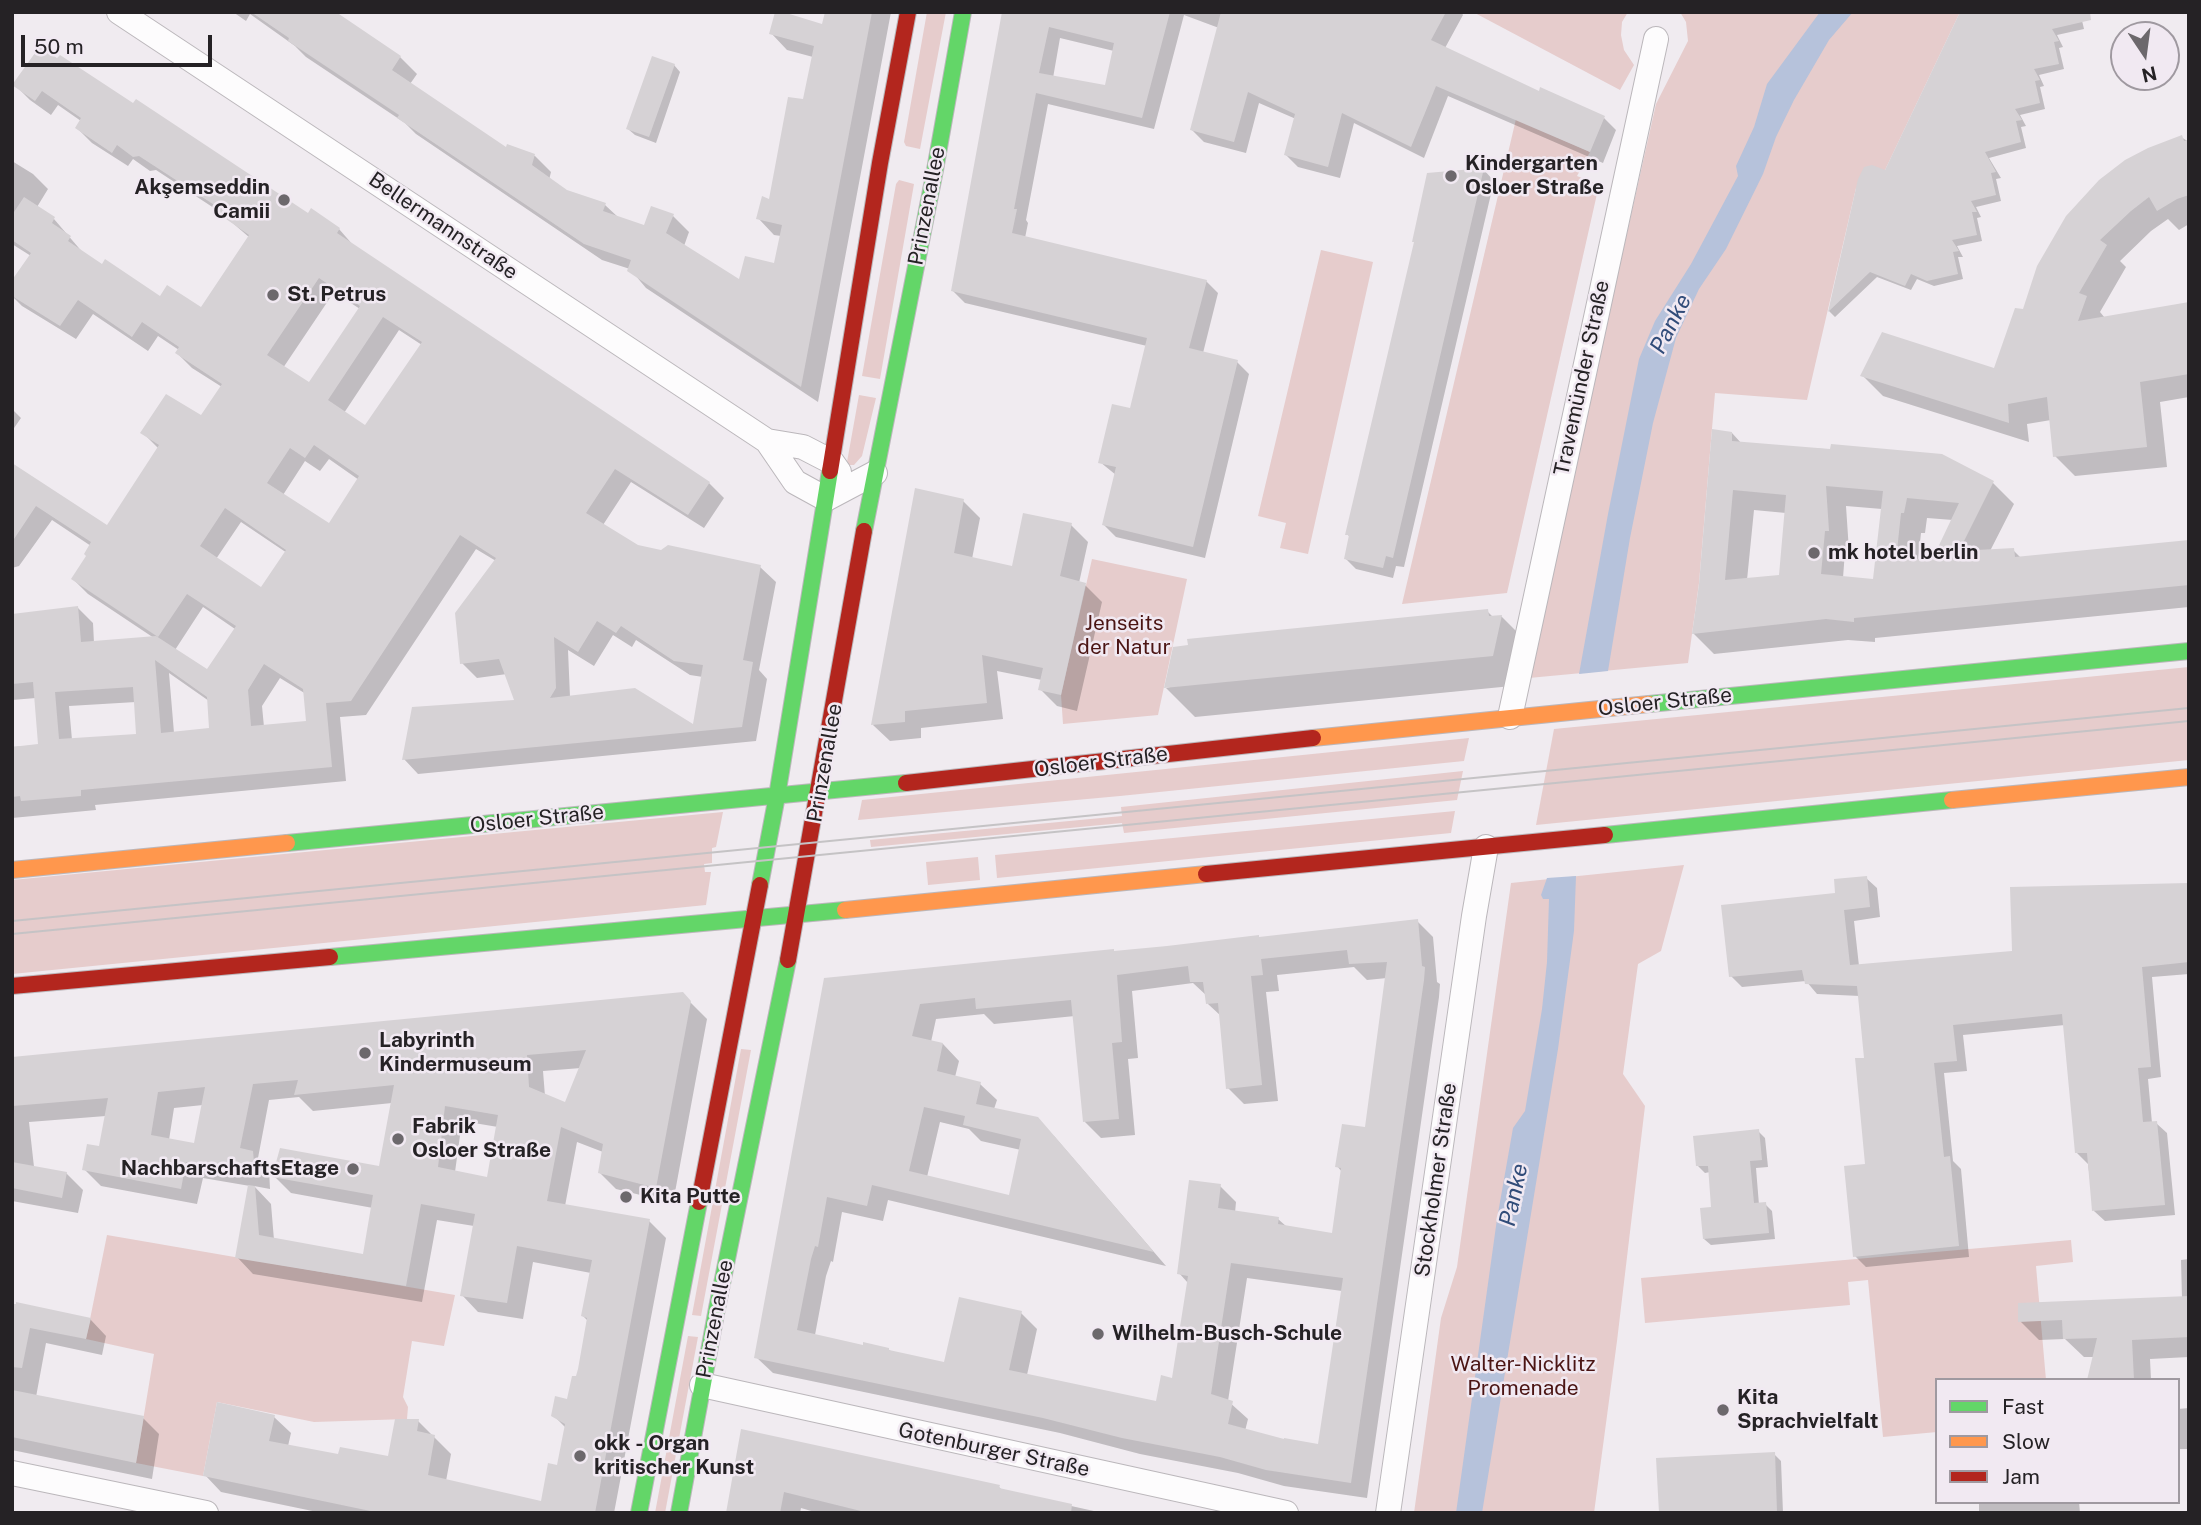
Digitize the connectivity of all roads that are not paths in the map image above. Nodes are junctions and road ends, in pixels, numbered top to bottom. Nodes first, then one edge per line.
1 (120, 12) edge
2 (908, 12) edge
3 (963, 12) edge
4 (1656, 39) dead end
5 (767, 441) junction
6 (832, 461) junction
7 (874, 473) junction
8 (850, 488) junction
9 (825, 499) junction
10 (867, 513) junction
11 (2189, 651) edge
12 (1510, 717) junction
13 (2189, 777) edge
14 (820, 792) junction
15 (776, 796) junction
16 (1486, 847) junction
17 (12, 870) edge
18 (798, 914) junction
19 (754, 918) junction
20 (12, 986) edge
21 (702, 1385) junction
22 (12, 1473) edge
23 (206, 1513) edge
24 (639, 1513) edge
25 (679, 1513) edge
26 (1286, 1513) edge
27 (1388, 1513) edge

1 - 5 street, Bellermannstraße
2 - 6 main road, Prinzenallee
3 - 7 main road, Prinzenallee
4 - 12 street, Travemünder Straße
5 - 6 street, Bellermannstraße
5 - 9 street, Bellermannstraße
6 - 8 street
6 - 9 main road, Prinzenallee
7 - 8 street
7 - 10 main road, Prinzenallee
8 - 9 street
8 - 10 street
9 - 15 main road, Prinzenallee
10 - 14 main road, Prinzenallee
11 - 12 main road, Osloer Straße
12 - 14 main road, Osloer Straße
13 - 16 main road
14 - 15 main road, Osloer Straße
14 - 18 main road, Prinzenallee
15 - 17 main road, Osloer Straße
15 - 19 main road, Prinzenallee
16 - 18 main road
16 - 27 street, Stockholmer Straße
18 - 19 main road
18 - 21 main road, Prinzenallee
19 - 20 main road
19 - 24 main road, Prinzenallee
21 - 25 main road, Prinzenallee
21 - 26 street, Gotenburger Straße
22 - 23 street

